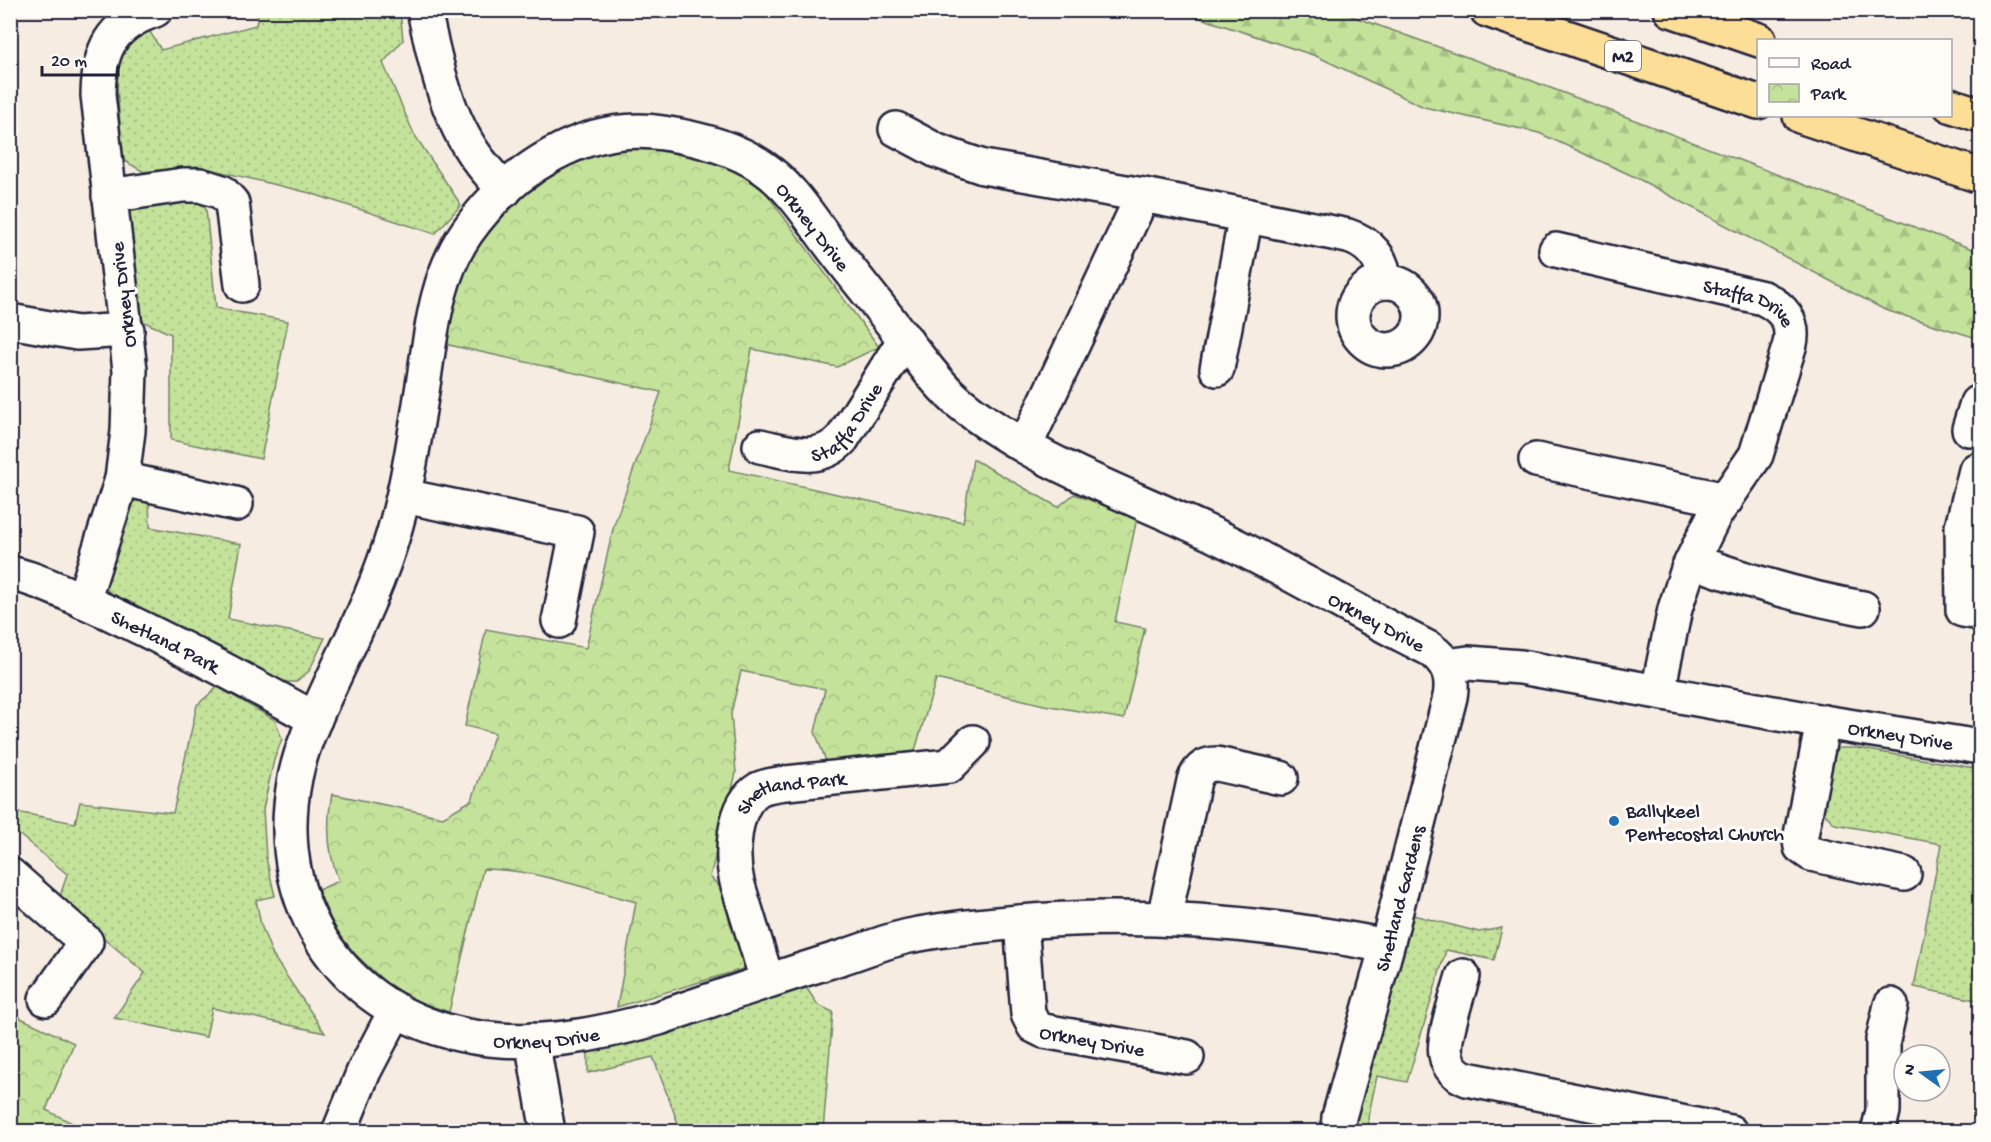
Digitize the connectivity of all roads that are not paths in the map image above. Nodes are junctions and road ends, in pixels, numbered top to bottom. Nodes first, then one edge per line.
1 (155, 10) edge
2 (424, 10) edge
3 (1487, 10) edge
4 (1671, 10) edge
5 (1757, 39) edge
6 (1757, 102) edge
7 (1952, 106) edge
8 (1980, 115) edge
9 (1803, 117) edge
10 (896, 129) dead end
11 (1980, 176) edge
12 (505, 190) junction
13 (1143, 195) junction
14 (109, 196) junction
15 (1246, 215) junction
16 (1556, 250) dead end
17 (1385, 282) dead end
18 (242, 285) dead end
19 (10, 321) edge
20 (127, 330) junction
21 (905, 339) junction
22 (1217, 369) dead end
23 (760, 446) dead end
24 (1025, 446) junction
25 (1536, 460) dead end
26 (1976, 470) dead end
27 (122, 479) junction
28 (404, 496) junction
29 (1726, 500) junction
30 (236, 504) dead end
31 (1692, 561) junction
32 (10, 573) edge
33 (82, 601) junction
34 (1863, 608) dead end
35 (1980, 614) edge
36 (559, 621) dead end
37 (1447, 666) junction
38 (1658, 691) junction
39 (315, 719) junction
40 (1823, 723) junction
41 (973, 742) dead end
42 (1980, 747) edge
43 (1281, 778) dead end
44 (1904, 874) dead end
45 (10, 875) edge
46 (1164, 918) junction
47 (1021, 921) junction
48 (1387, 946) junction
49 (1463, 976) dead end
50 (767, 980) junction
51 (46, 999) dead end
52 (1891, 1005) dead end
53 (396, 1010) junction
54 (532, 1040) junction
55 (1187, 1057) dead end
56 (339, 1131) edge
57 (548, 1131) edge
58 (1338, 1131) edge
59 (1730, 1131) edge
60 (1878, 1131) edge

1 - 14 street, Orkney Drive
2 - 12 street
3 - 6 highway, M2
4 - 5 highway
7 - 8 highway
9 - 11 highway
10 - 13 street
12 - 21 street, Orkney Drive
12 - 28 street, Orkney Drive
13 - 15 street
13 - 24 street
14 - 18 street
14 - 20 street, Orkney Drive
15 - 17 street
15 - 22 street
16 - 29 street, Staffa Drive
19 - 20 street
20 - 27 street, Orkney Drive
21 - 23 street, Staffa Drive
21 - 24 street, Orkney Drive
24 - 37 street, Orkney Drive
25 - 29 street
26 - 35 street
27 - 30 street
27 - 33 street, Orkney Drive
28 - 36 street
28 - 39 street, Orkney Drive
29 - 31 street, Staffa Drive
31 - 34 street
31 - 38 street, Staffa Drive
32 - 33 street, Shetland Park
33 - 39 street, Shetland Park
37 - 38 street, Orkney Drive
37 - 48 street, Shetland Gardens
38 - 40 street, Orkney Drive
39 - 53 street, Orkney Drive
40 - 42 street, Orkney Drive
40 - 44 street, Orkney Drive
41 - 50 street, Shetland Park
43 - 46 street
45 - 51 street
46 - 47 street, Orkney Drive
46 - 48 street, Orkney Drive
47 - 50 street, Orkney Drive
47 - 55 street, Orkney Drive
48 - 58 street, Shetland Gardens
49 - 59 street
50 - 54 street, Orkney Drive
52 - 60 street
53 - 54 street, Orkney Drive
53 - 56 street
54 - 57 street

